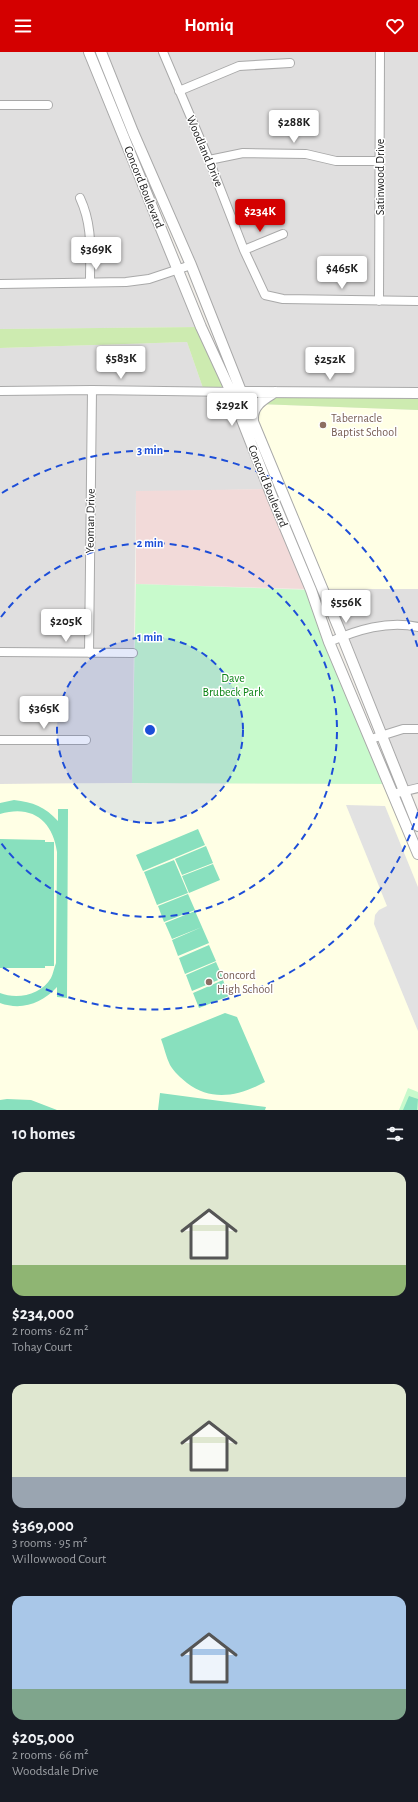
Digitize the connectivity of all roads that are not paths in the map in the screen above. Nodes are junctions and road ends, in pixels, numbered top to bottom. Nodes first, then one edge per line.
1 (89, 52) edge
2 (101, 52) edge
3 (163, 52) edge
4 (380, 52) edge
5 (290, 63) dead end
6 (179, 90) junction
7 (0, 105) edge
8 (48, 105) dead end
9 (210, 160) junction
10 (380, 161) junction
11 (80, 198) dead end
12 (283, 234) dead end
13 (244, 250) junction
14 (191, 265) junction
15 (177, 270) junction
16 (90, 281) junction
17 (0, 284) edge
18 (380, 301) junction
19 (418, 301) edge
20 (92, 390) junction
21 (0, 391) edge
22 (230, 392) junction
23 (241, 392) junction
24 (275, 392) junction
25 (418, 393) edge
26 (254, 424) junction
27 (418, 627) edge
28 (342, 636) junction
29 (329, 642) junction
30 (0, 652) edge
31 (89, 653) junction
32 (133, 653) dead end
33 (418, 729) edge
34 (381, 736) junction
35 (370, 739) junction
36 (0, 740) edge
37 (86, 740) dead end
38 (418, 788) edge
39 (404, 791) junction
40 (393, 794) junction
41 (418, 826) edge
42 (418, 854) edge

1 - 15 street, Concord Boulevard
2 - 14 street, Concord Boulevard
3 - 6 street, Woodland Drive
4 - 10 street, Satinwood Drive
5 - 6 street
6 - 9 street, Woodland Drive
7 - 8 street
9 - 10 street
9 - 13 street, Woodland Drive
10 - 18 street, Satinwood Drive
11 - 16 street
12 - 13 street
13 - 18 street, Woodland Drive
14 - 15 street
14 - 23 street, Concord Boulevard
15 - 16 street
15 - 22 street, Concord Boulevard
16 - 17 street
18 - 19 street
20 - 21 street
20 - 22 street
20 - 31 street, Yeoman Drive
22 - 23 street
22 - 29 street, Concord Boulevard
23 - 24 street
23 - 26 street, Concord Boulevard
24 - 25 street
24 - 26 street
26 - 28 street, Concord Boulevard
27 - 28 street
28 - 29 street
28 - 34 street, Concord Boulevard
29 - 35 street, Concord Boulevard
30 - 31 street
31 - 32 street
33 - 34 street
34 - 35 street
34 - 39 street, Concord Boulevard
35 - 40 street, Concord Boulevard
36 - 37 street
38 - 39 street
39 - 40 street
39 - 41 street, Concord Boulevard
40 - 42 street, Concord Boulevard

